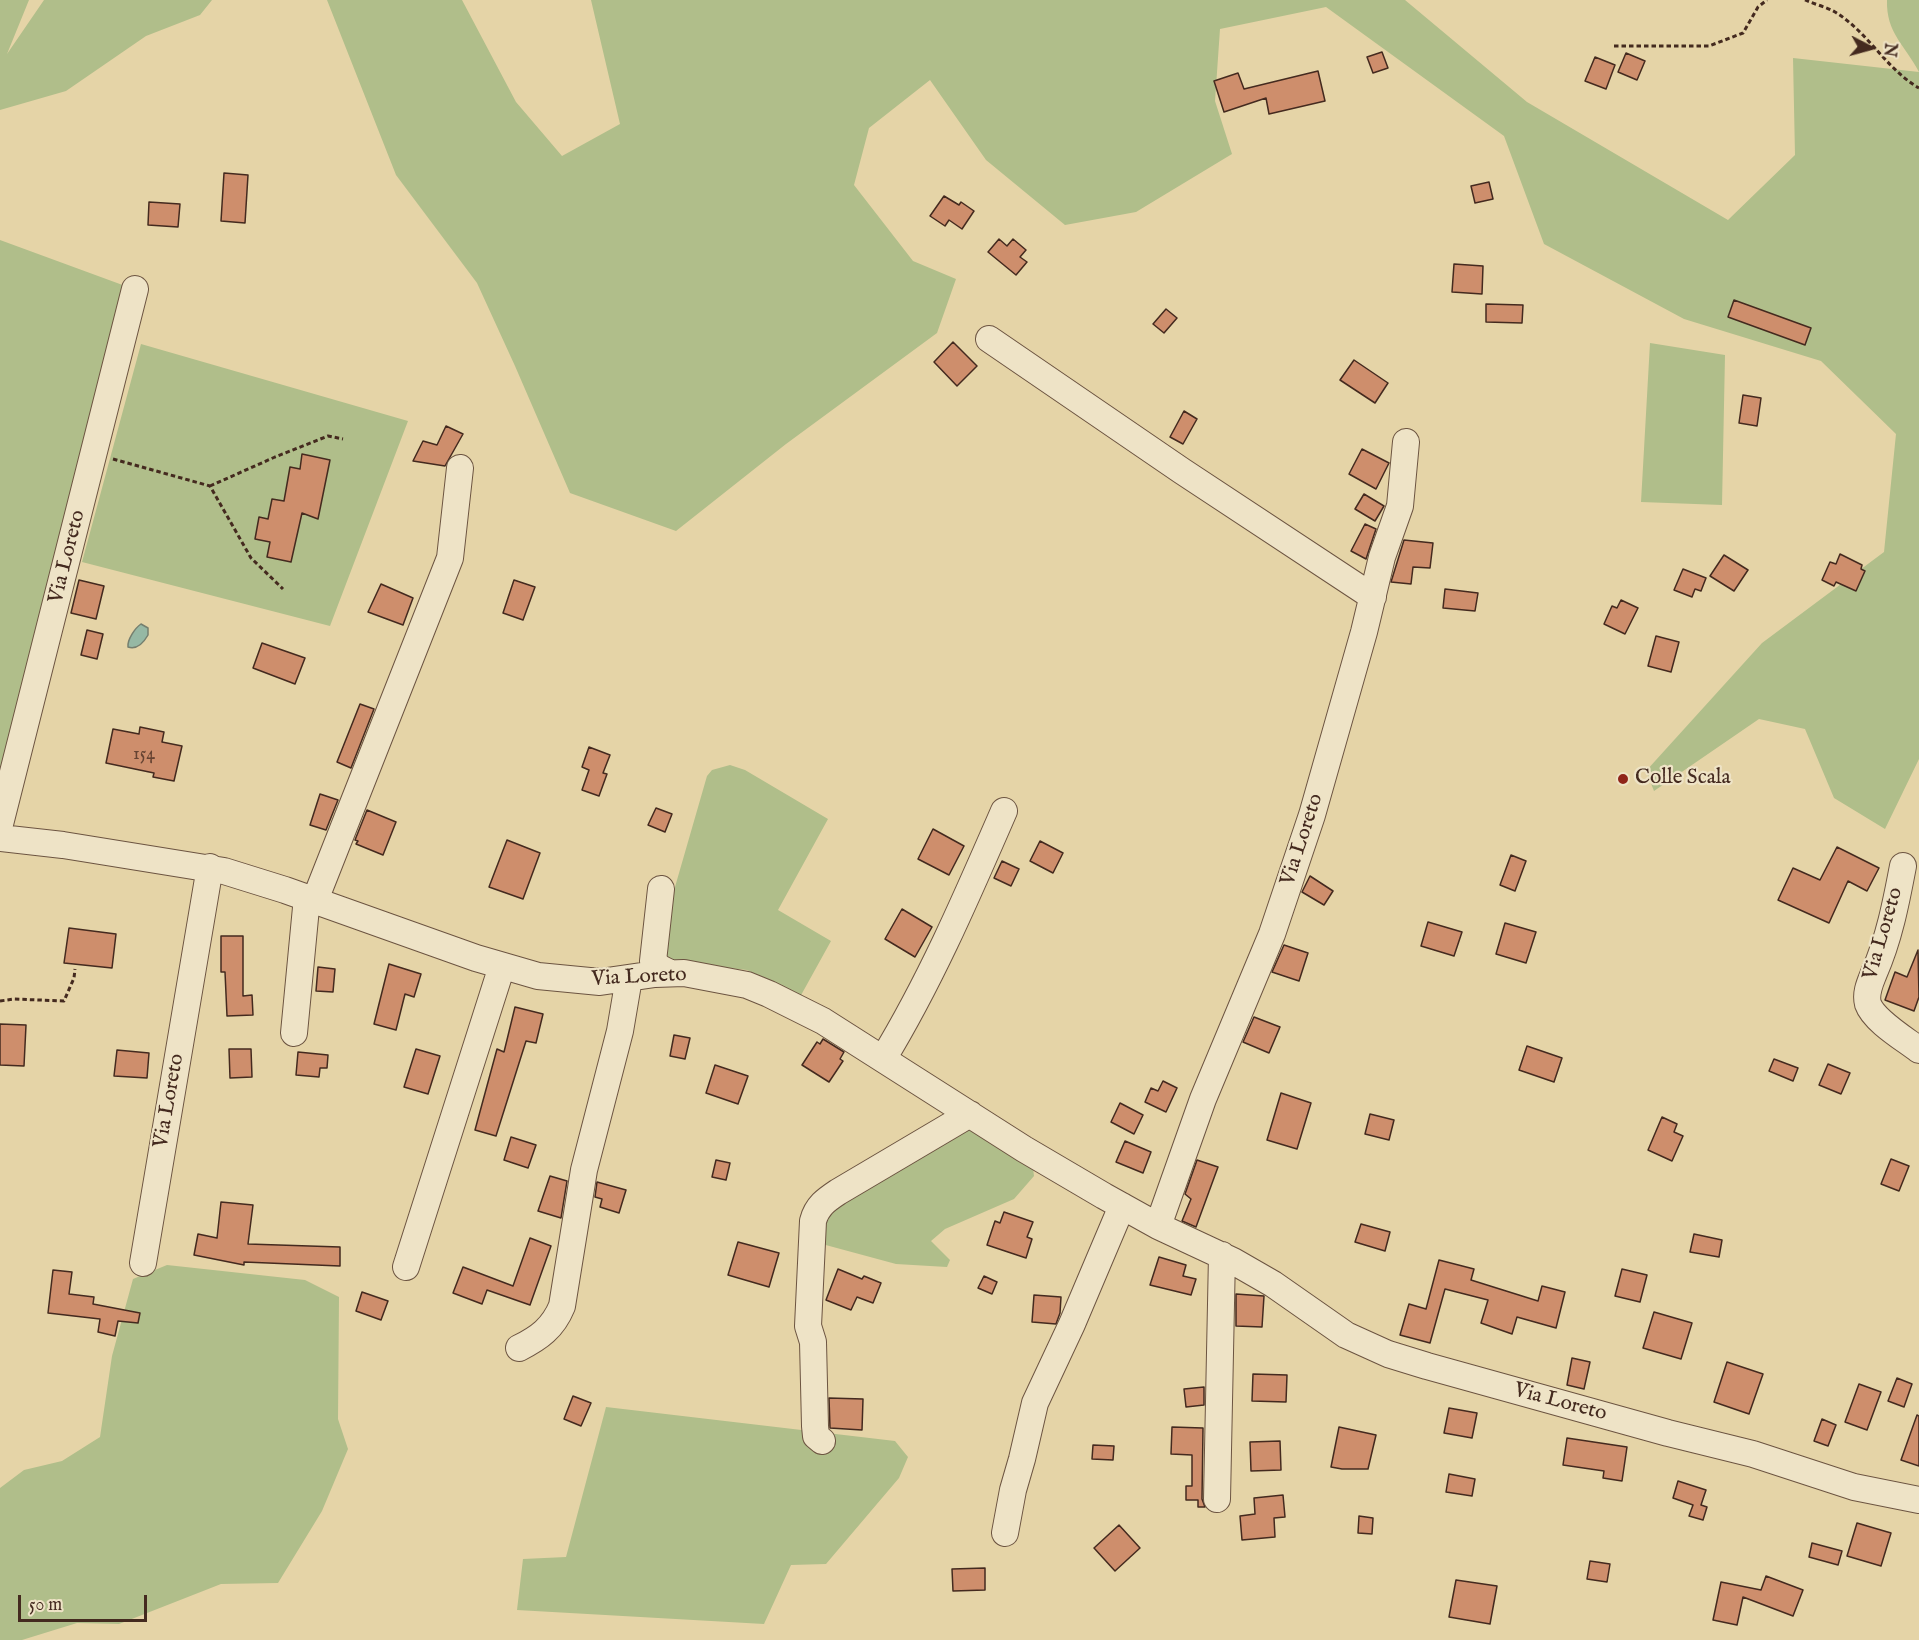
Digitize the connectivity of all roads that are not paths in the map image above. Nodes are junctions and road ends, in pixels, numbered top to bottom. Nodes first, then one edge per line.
1 (135, 289) dead end
2 (989, 339) dead end
3 (1406, 442) dead end
4 (460, 468) dead end
5 (1372, 597) junction
6 (1004, 811) dead end
7 (0, 824) edge
8 (0, 838) edge
9 (1903, 866) dead end
10 (210, 867) junction
11 (661, 889) dead end
12 (311, 899) junction
13 (502, 966) junction
14 (670, 973) junction
15 (629, 978) junction
16 (294, 1033) dead end
17 (1919, 1050) edge
18 (883, 1059) junction
19 (970, 1114) junction
20 (1122, 1206) junction
21 (1158, 1226) junction
22 (1222, 1255) junction
23 (143, 1263) dead end
24 (406, 1267) dead end
25 (519, 1348) dead end
26 (822, 1441) dead end
27 (1217, 1499) dead end
28 (1919, 1500) edge
29 (1005, 1533) dead end

1 - 7 street, Via Loreto
2 - 5 street
3 - 5 street, Via Loreto
4 - 12 street
5 - 21 street, Via Loreto
6 - 18 street
8 - 10 street, Via Loreto
9 - 17 street, Via Loreto
10 - 12 street, Via Loreto
10 - 23 street, Via Loreto
11 - 14 street
12 - 13 street, Via Loreto
12 - 16 street
13 - 15 street, Via Loreto
13 - 24 street
14 - 15 street, Via Loreto
14 - 18 street, Via Loreto
15 - 25 street
18 - 19 street, Via Loreto
19 - 20 street, Via Loreto
19 - 26 street
20 - 21 street, Via Loreto
20 - 29 street
21 - 22 street, Via Loreto
22 - 27 street
22 - 28 street, Via Loreto

